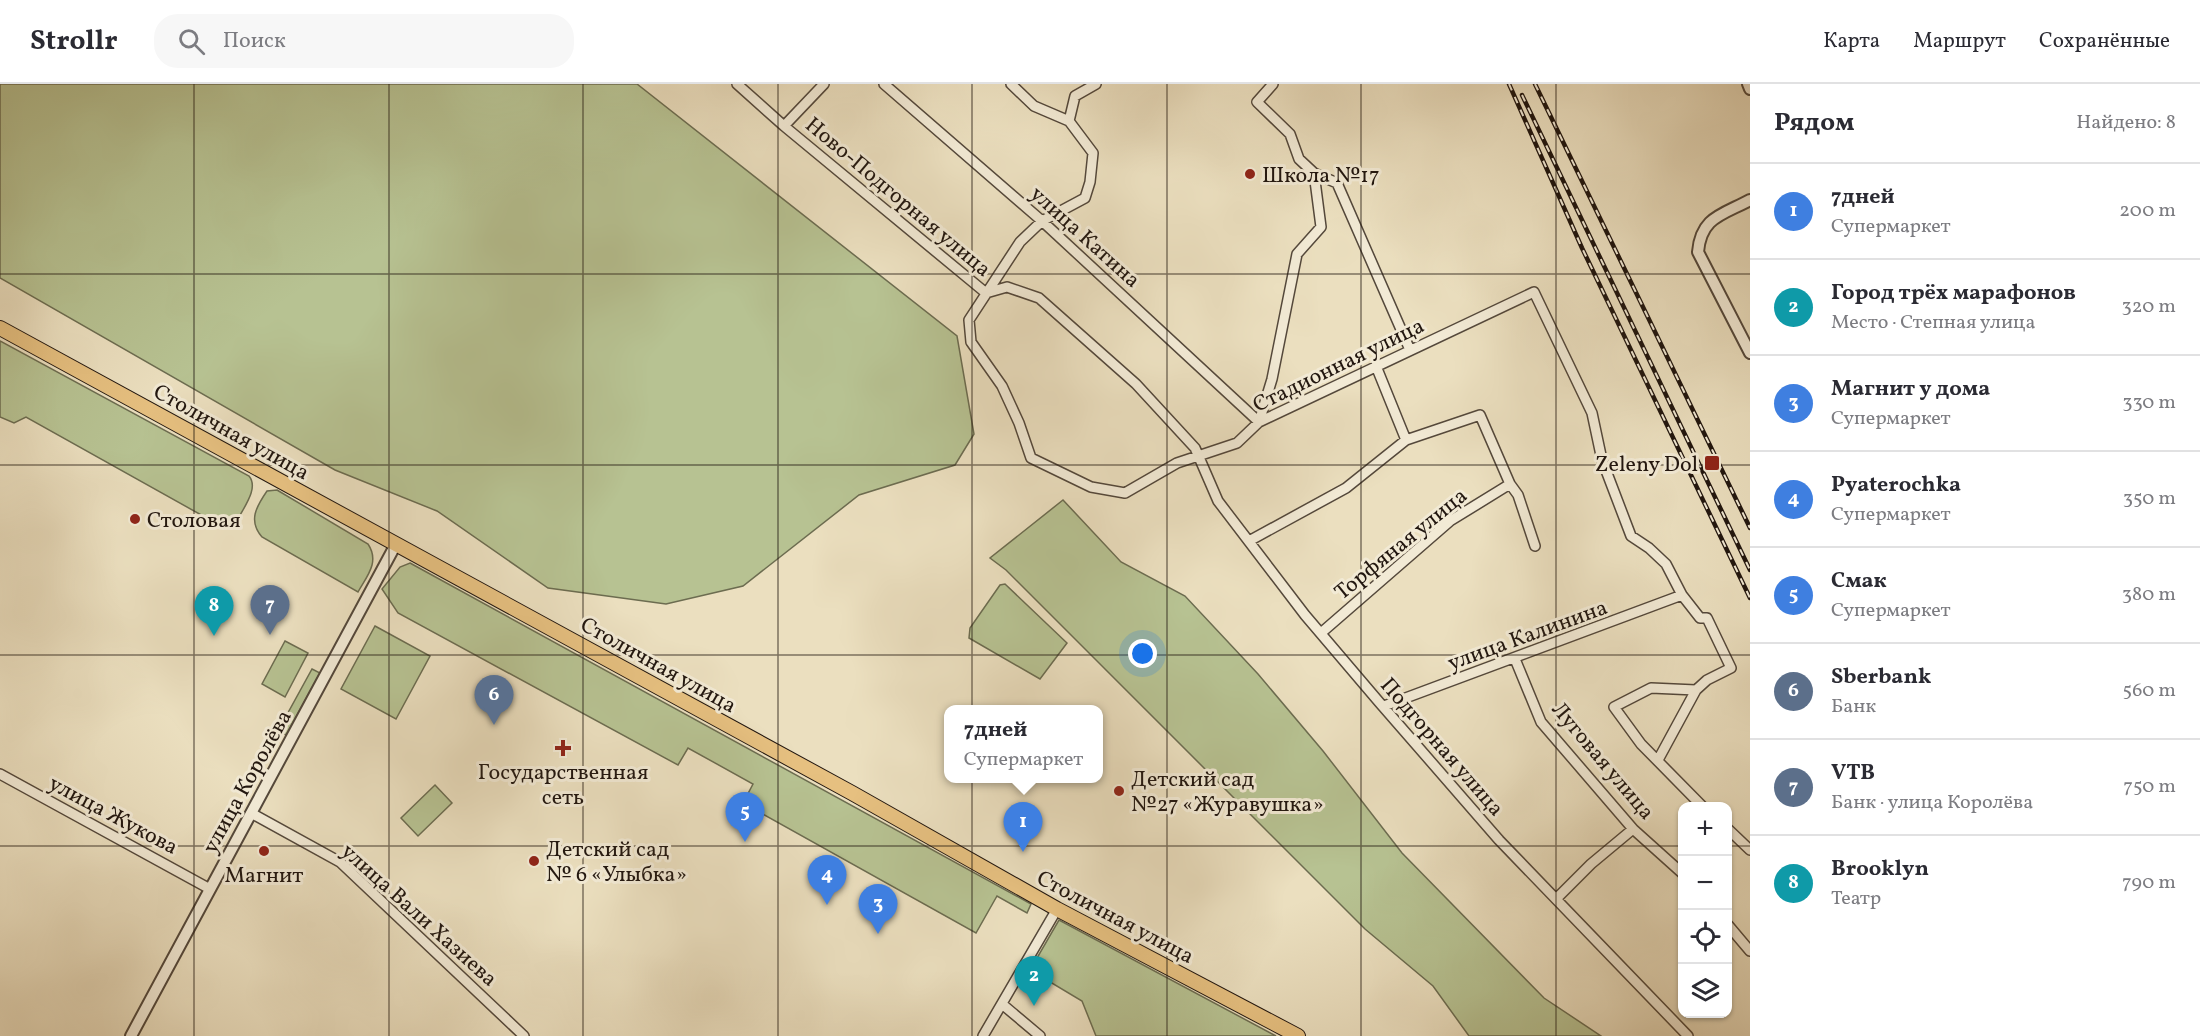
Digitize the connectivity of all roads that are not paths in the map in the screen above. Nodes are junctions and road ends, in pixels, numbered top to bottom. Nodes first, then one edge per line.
1 (737, 84) edge
2 (824, 84) edge
3 (884, 84) edge
4 (1011, 84) edge
5 (1096, 84) edge
6 (1273, 84) edge
7 (1748, 84) edge
8 (1750, 89) edge
9 (1069, 121) junction
10 (784, 126) junction
11 (1314, 172) junction
12 (1750, 200) edge
13 (1042, 221) junction
14 (986, 293) junction
15 (0, 328) edge
16 (1410, 350) junction
17 (1750, 353) edge
18 (1376, 366) junction
19 (1259, 422) junction
20 (1406, 440) junction
21 (1199, 457) junction
22 (1510, 484) junction
23 (1249, 541) junction
24 (396, 544) junction
25 (1535, 546) dead end
26 (1682, 595) junction
27 (1321, 633) junction
28 (1515, 659) junction
29 (1696, 690) junction
30 (1384, 706) junction
31 (1658, 760) junction
32 (0, 774) edge
33 (1697, 802) edge
34 (251, 813) junction
35 (1633, 829) junction
36 (1732, 833) edge
37 (1750, 850) edge
38 (1678, 868) edge
39 (210, 888) junction
40 (1557, 898) junction
41 (1057, 909) junction
42 (1732, 930) edge
43 (1750, 951) edge
44 (1002, 1004) junction
45 (131, 1036) edge
46 (524, 1036) edge
47 (983, 1036) edge
48 (1040, 1036) edge
49 (1298, 1036) edge
50 (1688, 1036) edge

1 - 10 street, Ново-Подгорная улица
2 - 10 street
3 - 13 street, улица Катина
4 - 9 street
5 - 9 street
6 - 11 street
7 - 8 street
9 - 13 street
10 - 14 street, Ново-Подгорная улица
11 - 16 street
11 - 19 street
12 - 17 street
13 - 14 street
13 - 19 street, улица Катина
14 - 21 street, Ново-Подгорная улица
14 - 21 street, Стадионная улица
15 - 24 main road, Столичная улица
16 - 18 street, Стадионная улица
16 - 26 street, Стадионная улица
18 - 19 street, Стадионная улица
18 - 20 street
19 - 21 street, Стадионная улица
20 - 22 street
20 - 23 street
21 - 23 street, Подгорная улица
22 - 25 street
22 - 27 street, Торфяная улица
23 - 27 street, Подгорная улица
24 - 34 street, улица Королёва
24 - 41 main road, Столичная улица
26 - 28 street, улица Калинина
26 - 29 street
27 - 30 street, Подгорная улица
28 - 30 street, улица Калинина
28 - 35 street, Луговая улица
29 - 31 street
29 - 31 street
30 - 40 street, Подгорная улица
31 - 33 street
32 - 39 street, улица Жукова
34 - 39 street, улица Королёва
34 - 46 street, улица Вали Хазиева
35 - 38 street, Луговая улица
35 - 40 street
36 - 37 street
39 - 45 street, улица Королёва
40 - 50 street, Подгорная улица
41 - 44 street
41 - 49 main road, Столичная улица
42 - 43 street
44 - 47 street
44 - 48 street

